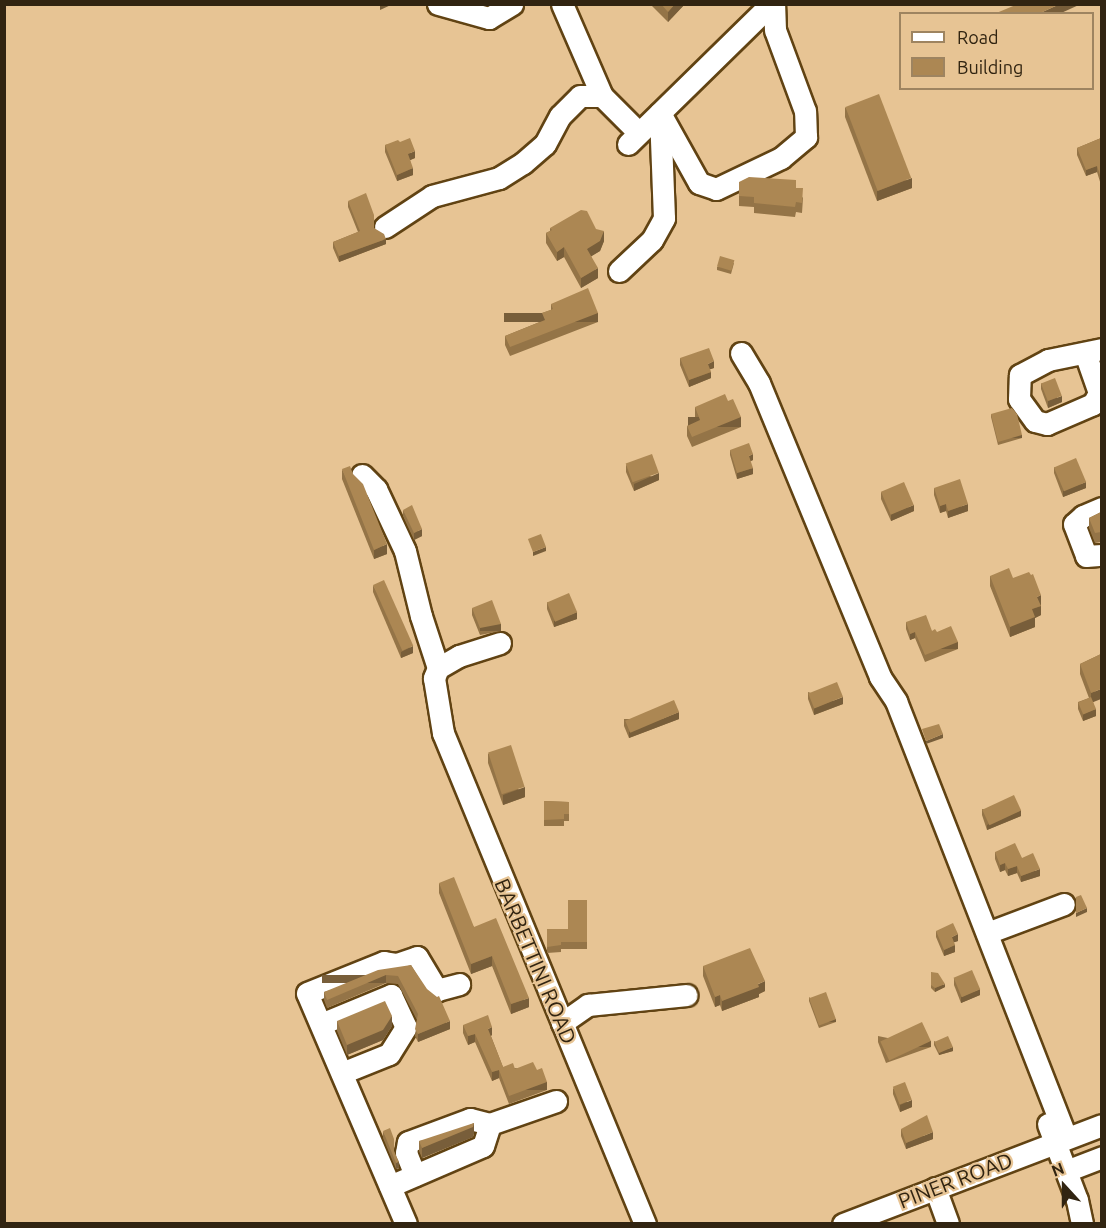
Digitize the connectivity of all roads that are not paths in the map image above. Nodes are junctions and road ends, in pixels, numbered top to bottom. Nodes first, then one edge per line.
1 (438, 4) edge
2 (512, 4) edge
3 (562, 4) edge
4 (772, 4) edge
5 (602, 96) junction
6 (660, 113) junction
7 (385, 227) dead end
8 (619, 271) dead end
9 (741, 353) dead end
10 (362, 475) dead end
11 (1101, 508) edge
12 (1101, 555) edge
13 (500, 643) dead end
14 (438, 668) junction
15 (880, 677) junction
16 (1064, 904) dead end
17 (987, 933) junction
18 (459, 984) dead end
19 (686, 994) dead end
20 (562, 1023) junction
21 (321, 1024) junction
22 (342, 1073) junction
23 (556, 1101) dead end
24 (490, 1124) junction
25 (1101, 1125) edge
26 (1061, 1140) junction
27 (1101, 1157) edge
28 (1066, 1171) junction
29 (415, 1175) junction
30 (390, 1186) junction
31 (935, 1188) junction
32 (406, 1224) edge
33 (645, 1224) edge
34 (843, 1224) edge
35 (948, 1224) edge
36 (1082, 1224) edge

1 - 2 street
3 - 5 street
4 - 6 street
4 - 6 street
5 - 6 street
5 - 7 street
6 - 8 street
9 - 15 street
10 - 14 street, BARBETTINI ROAD
11 - 12 street
13 - 14 street
14 - 20 street, BARBETTINI ROAD
15 - 17 street
15 - 26 street
16 - 17 street
17 - 26 street
18 - 21 street
19 - 20 street
20 - 33 street, BARBETTINI ROAD
21 - 22 street
21 - 22 street
22 - 30 street
23 - 24 street
24 - 29 street
24 - 29 street
25 - 26 street, PINER ROAD
26 - 28 street
26 - 31 street, PINER ROAD
27 - 28 street
28 - 36 street
29 - 30 street
30 - 32 street
31 - 34 street, PINER ROAD
31 - 35 street

